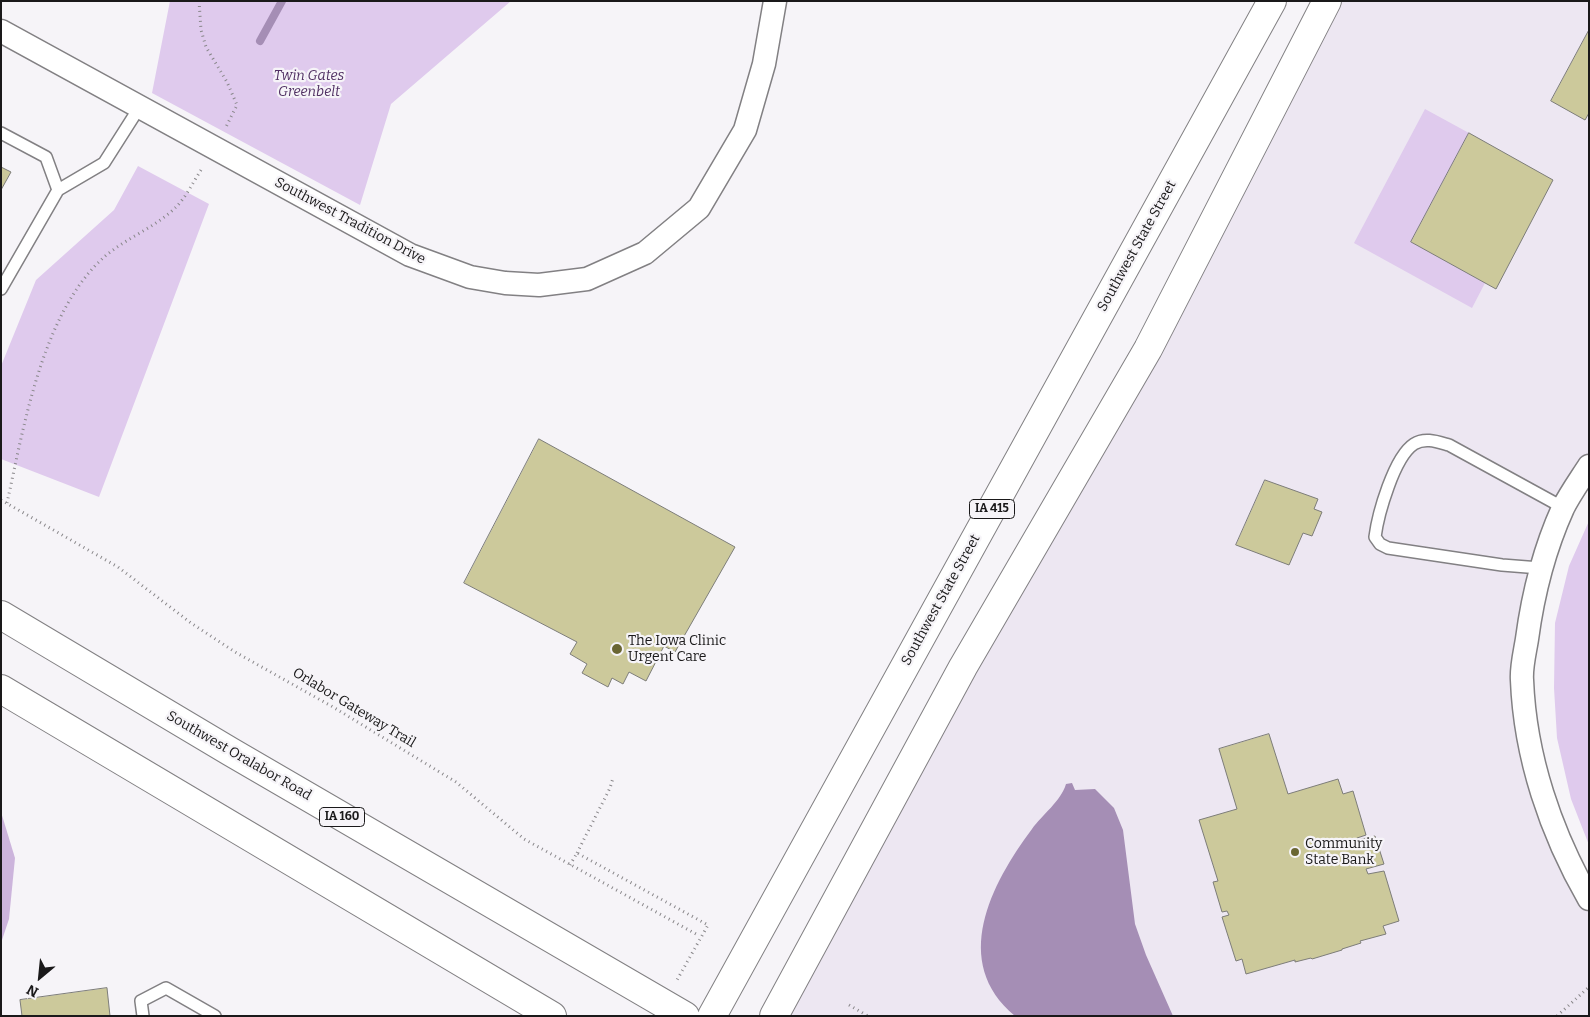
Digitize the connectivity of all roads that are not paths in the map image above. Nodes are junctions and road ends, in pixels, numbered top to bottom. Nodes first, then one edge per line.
1 (775, 1) edge
2 (1272, 1) edge
3 (1327, 1) edge
4 (1, 31) edge
5 (139, 108) junction
6 (1, 133) edge
7 (58, 190) junction
8 (1, 288) edge
9 (1589, 466) edge
10 (1564, 508) junction
11 (1540, 568) junction
12 (1, 615) edge
13 (1, 689) edge
14 (1589, 900) edge
15 (143, 1016) edge
16 (215, 1016) edge
17 (552, 1016) edge
18 (685, 1016) edge
19 (712, 1016) edge
20 (774, 1016) edge

1 - 5 street, Southwest Tradition Drive
2 - 19 main road, Southwest State Street / IA 415
3 - 20 main road
4 - 5 street, Southwest Tradition Drive
5 - 7 lane
6 - 7 lane
7 - 8 lane
9 - 10 street
10 - 11 street
10 - 11 lane
11 - 14 street
12 - 18 main road, Southwest Oralabor Road / IA 160
13 - 17 main road
15 - 16 lane

